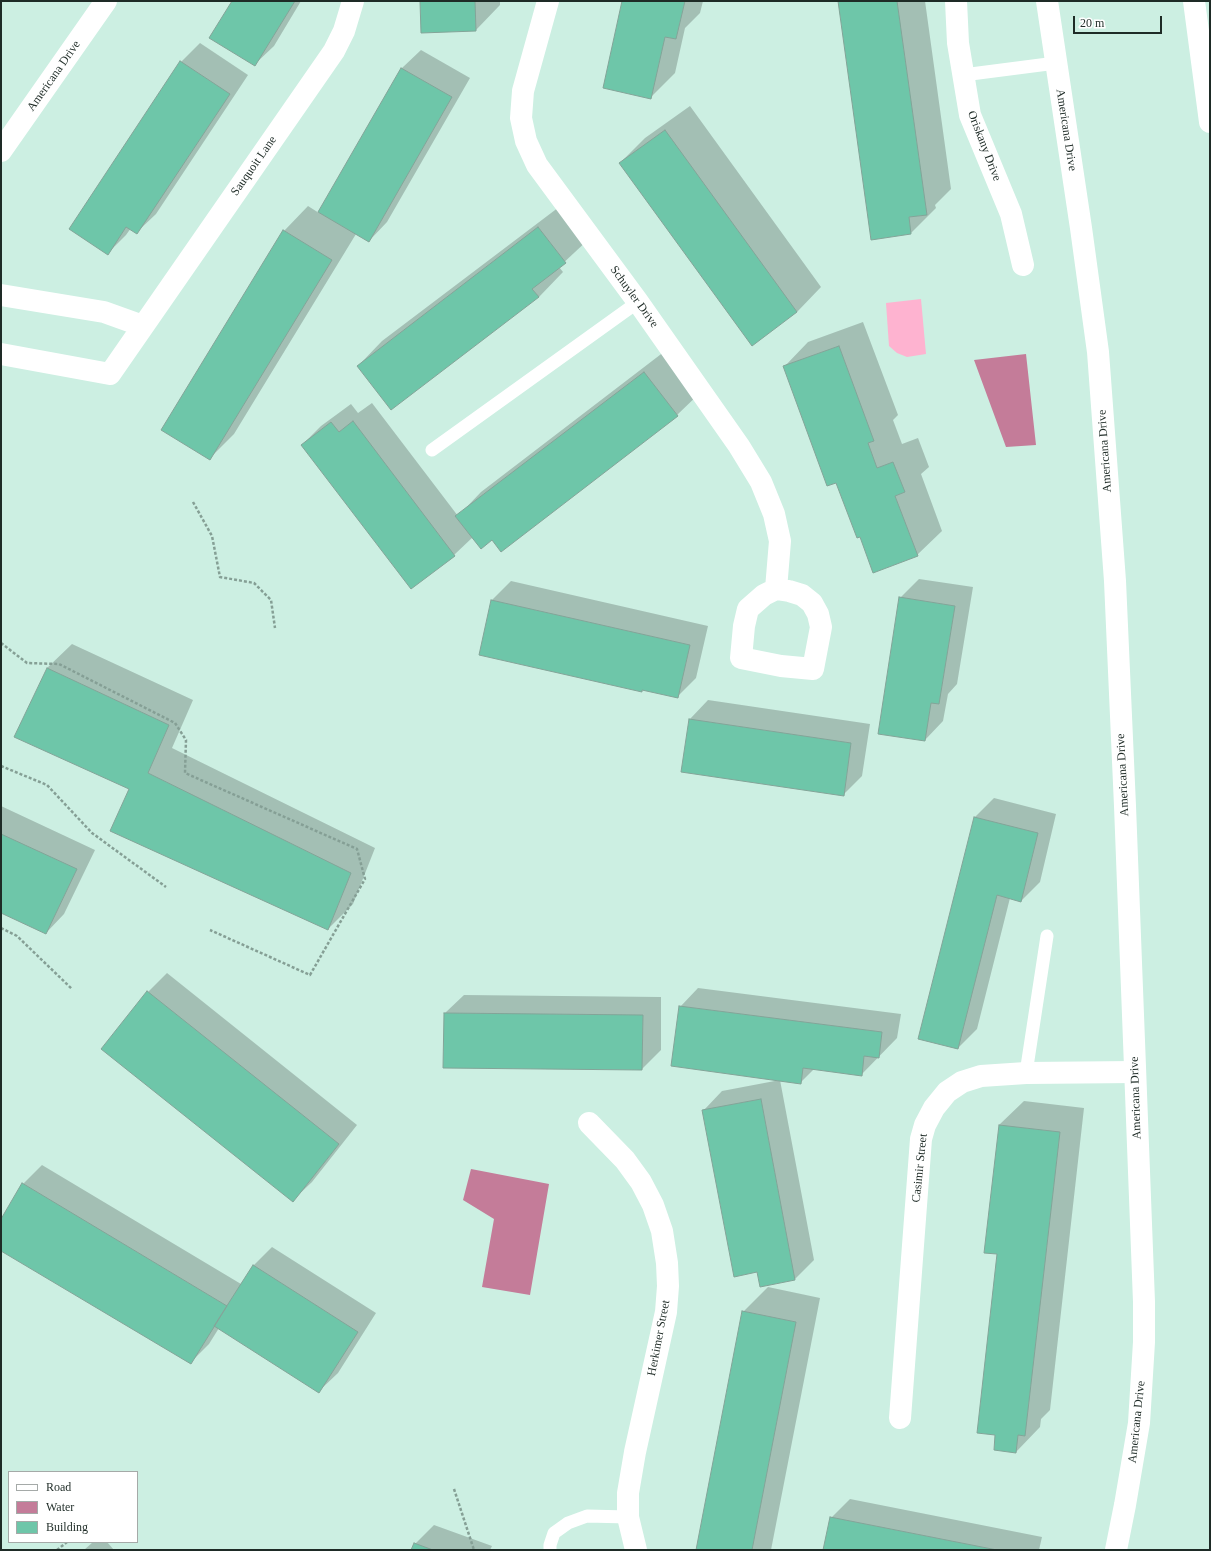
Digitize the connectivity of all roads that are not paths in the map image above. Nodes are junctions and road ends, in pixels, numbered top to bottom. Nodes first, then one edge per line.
1 (106, 1) edge
2 (353, 1) edge
3 (548, 1) edge
4 (956, 1) edge
5 (1047, 1) edge
6 (1194, 1) edge
7 (1056, 63) junction
8 (963, 75) junction
9 (1210, 122) edge
10 (1, 151) edge
11 (1023, 265) dead end
12 (1, 295) edge
13 (638, 302) junction
14 (143, 326) junction
15 (1, 354) edge
16 (432, 450) dead end
17 (776, 589) dead end
18 (1047, 936) dead end
19 (1135, 1072) junction
20 (1026, 1073) junction
21 (589, 1123) dead end
22 (900, 1418) dead end
23 (628, 1517) junction
24 (550, 1550) edge
25 (636, 1550) edge
26 (1116, 1550) edge

1 - 10 main road, Americana Drive
2 - 14 main road, Sauquoit Lane
3 - 13 main road, Schuyler Drive
4 - 8 main road, Oriskany Drive
5 - 7 main road, Americana Drive
6 - 9 main road
7 - 8 lane
7 - 19 main road, Americana Drive
8 - 11 main road, Oriskany Drive
12 - 14 main road
13 - 16 lane
13 - 17 main road, Schuyler Drive
14 - 15 main road, Sauquoit Lane
18 - 20 lane
19 - 20 main road, Casimir Street
19 - 26 main road, Americana Drive
20 - 22 main road, Casimir Street
21 - 23 main road, Herkimer Street
23 - 24 lane
23 - 25 main road, Herkimer Street

